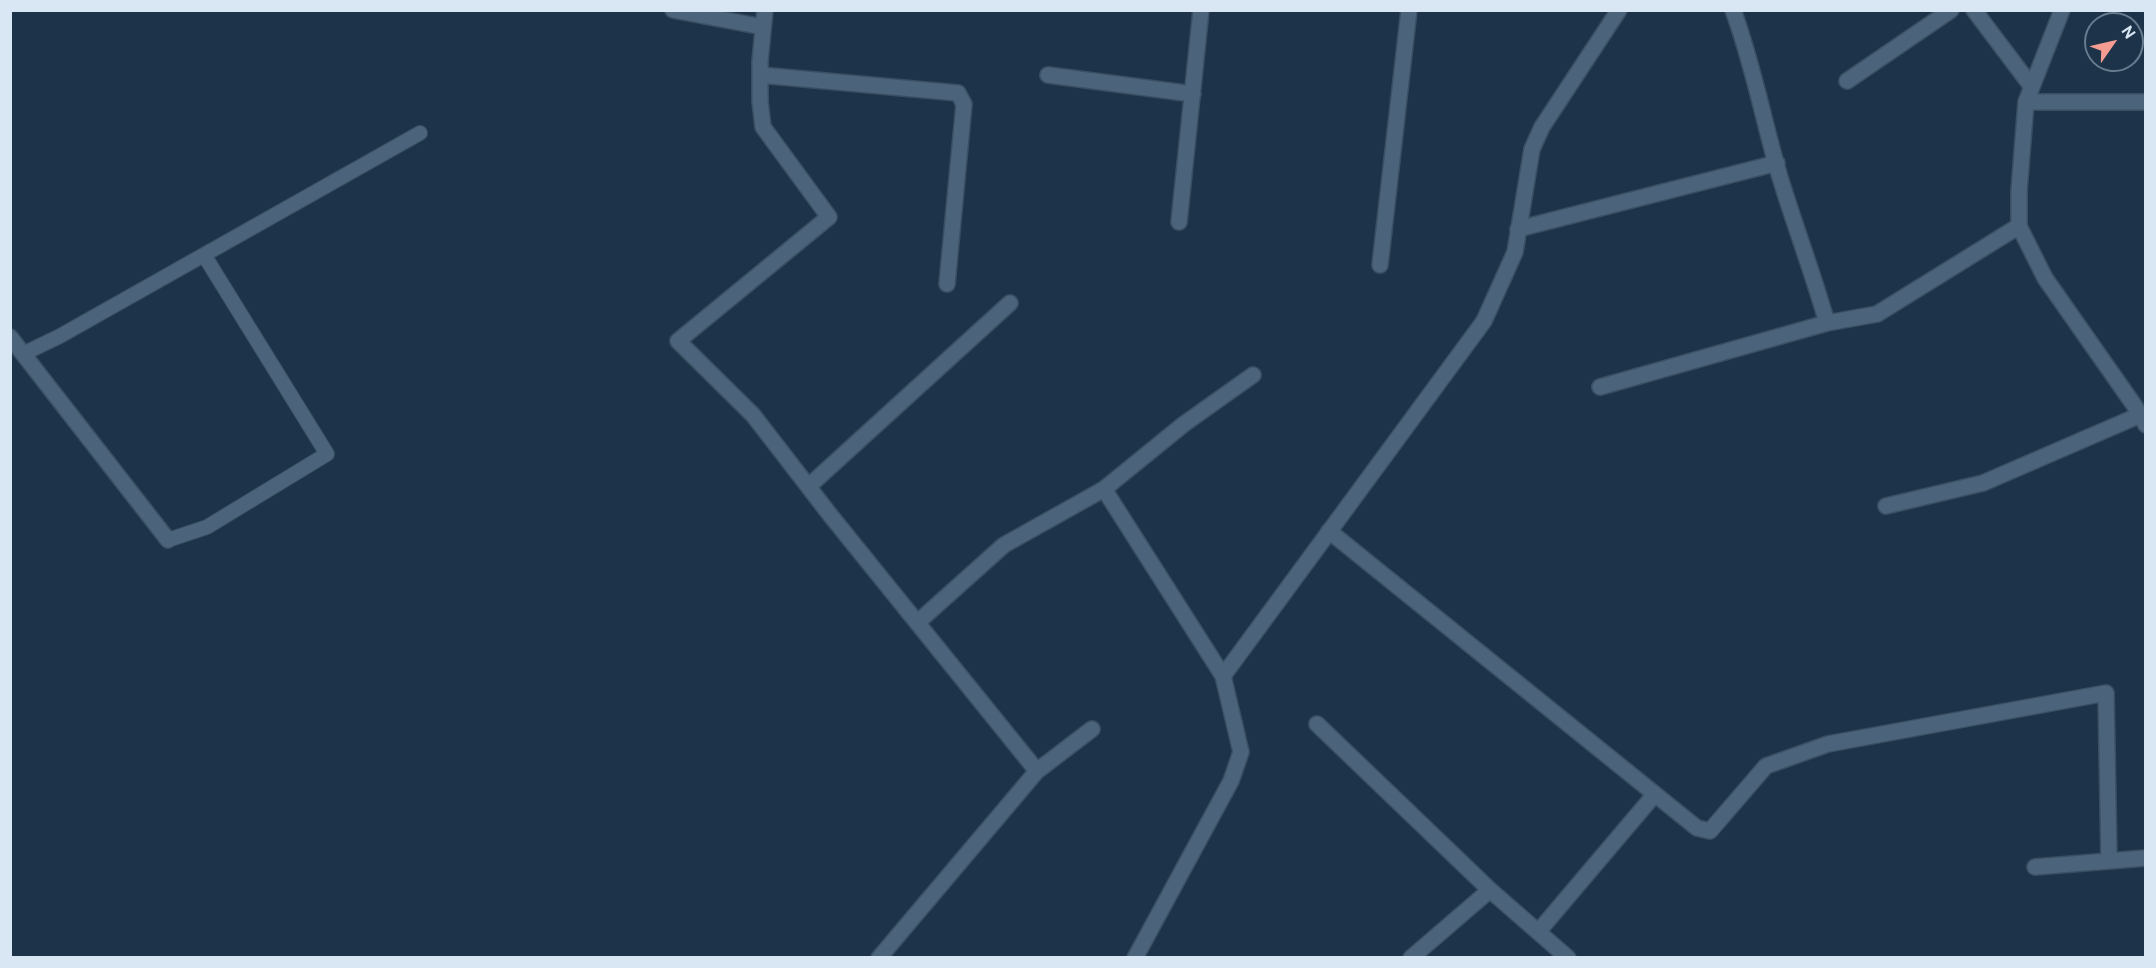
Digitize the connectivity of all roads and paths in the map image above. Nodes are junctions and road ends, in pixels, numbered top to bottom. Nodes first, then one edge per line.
1 (673, 10) edge
2 (765, 10) edge
3 (1201, 10) edge
4 (1409, 10) edge
5 (1619, 10) edge
6 (1732, 10) edge
7 (1951, 10) edge
8 (1974, 10) edge
9 (2062, 10) edge
10 (763, 27) junction
11 (760, 75) junction
12 (1048, 75) dead end
13 (1847, 81) dead end
14 (2032, 87) junction
15 (1193, 93) junction
16 (2026, 102) junction
17 (2145, 102) edge
18 (420, 133) dead end
19 (1777, 163) junction
20 (1179, 222) dead end
21 (2019, 226) junction
22 (1518, 229) junction
23 (204, 255) junction
24 (1380, 265) dead end
25 (948, 284) dead end
26 (1010, 303) dead end
27 (1827, 323) junction
28 (10, 337) edge
29 (17, 358) edge
30 (1253, 375) dead end
31 (1600, 387) dead end
32 (2143, 420) edge
33 (809, 486) junction
34 (1104, 489) junction
35 (1886, 506) dead end
36 (1329, 531) junction
37 (168, 540) joint
38 (918, 622) junction
39 (1223, 676) junction
40 (1317, 724) dead end
41 (1092, 729) dead end
42 (1037, 771) junction
43 (1654, 794) junction
44 (2145, 858) edge
45 (2109, 861) junction
46 (2035, 867) dead end
47 (1490, 890) junction
48 (1538, 932) junction
49 (879, 957) edge
50 (1135, 957) edge
51 (1411, 957) edge
52 (1568, 957) edge

1 - 10 street
2 - 10 street
3 - 15 street
4 - 24 street
5 - 22 street
6 - 19 street
7 - 13 street
8 - 14 street
9 - 14 street
10 - 11 street
11 - 25 street
11 - 33 street
12 - 15 street
14 - 16 street
15 - 20 street
16 - 17 street
16 - 21 street
18 - 23 lane
19 - 22 street
19 - 27 street
21 - 27 street
21 - 32 street
22 - 36 street
23 - 29 lane
23 - 37 lane
26 - 33 street
27 - 31 street
28 - 29 street
29 - 37 street
30 - 34 street
32 - 35 street
33 - 38 street
34 - 38 street
34 - 39 street
36 - 39 street
36 - 43 street
38 - 42 street
39 - 50 street
40 - 47 street
41 - 42 street
42 - 49 street
43 - 45 street
43 - 48 street
44 - 45 street
45 - 46 street
47 - 48 street
47 - 51 street
48 - 52 street

